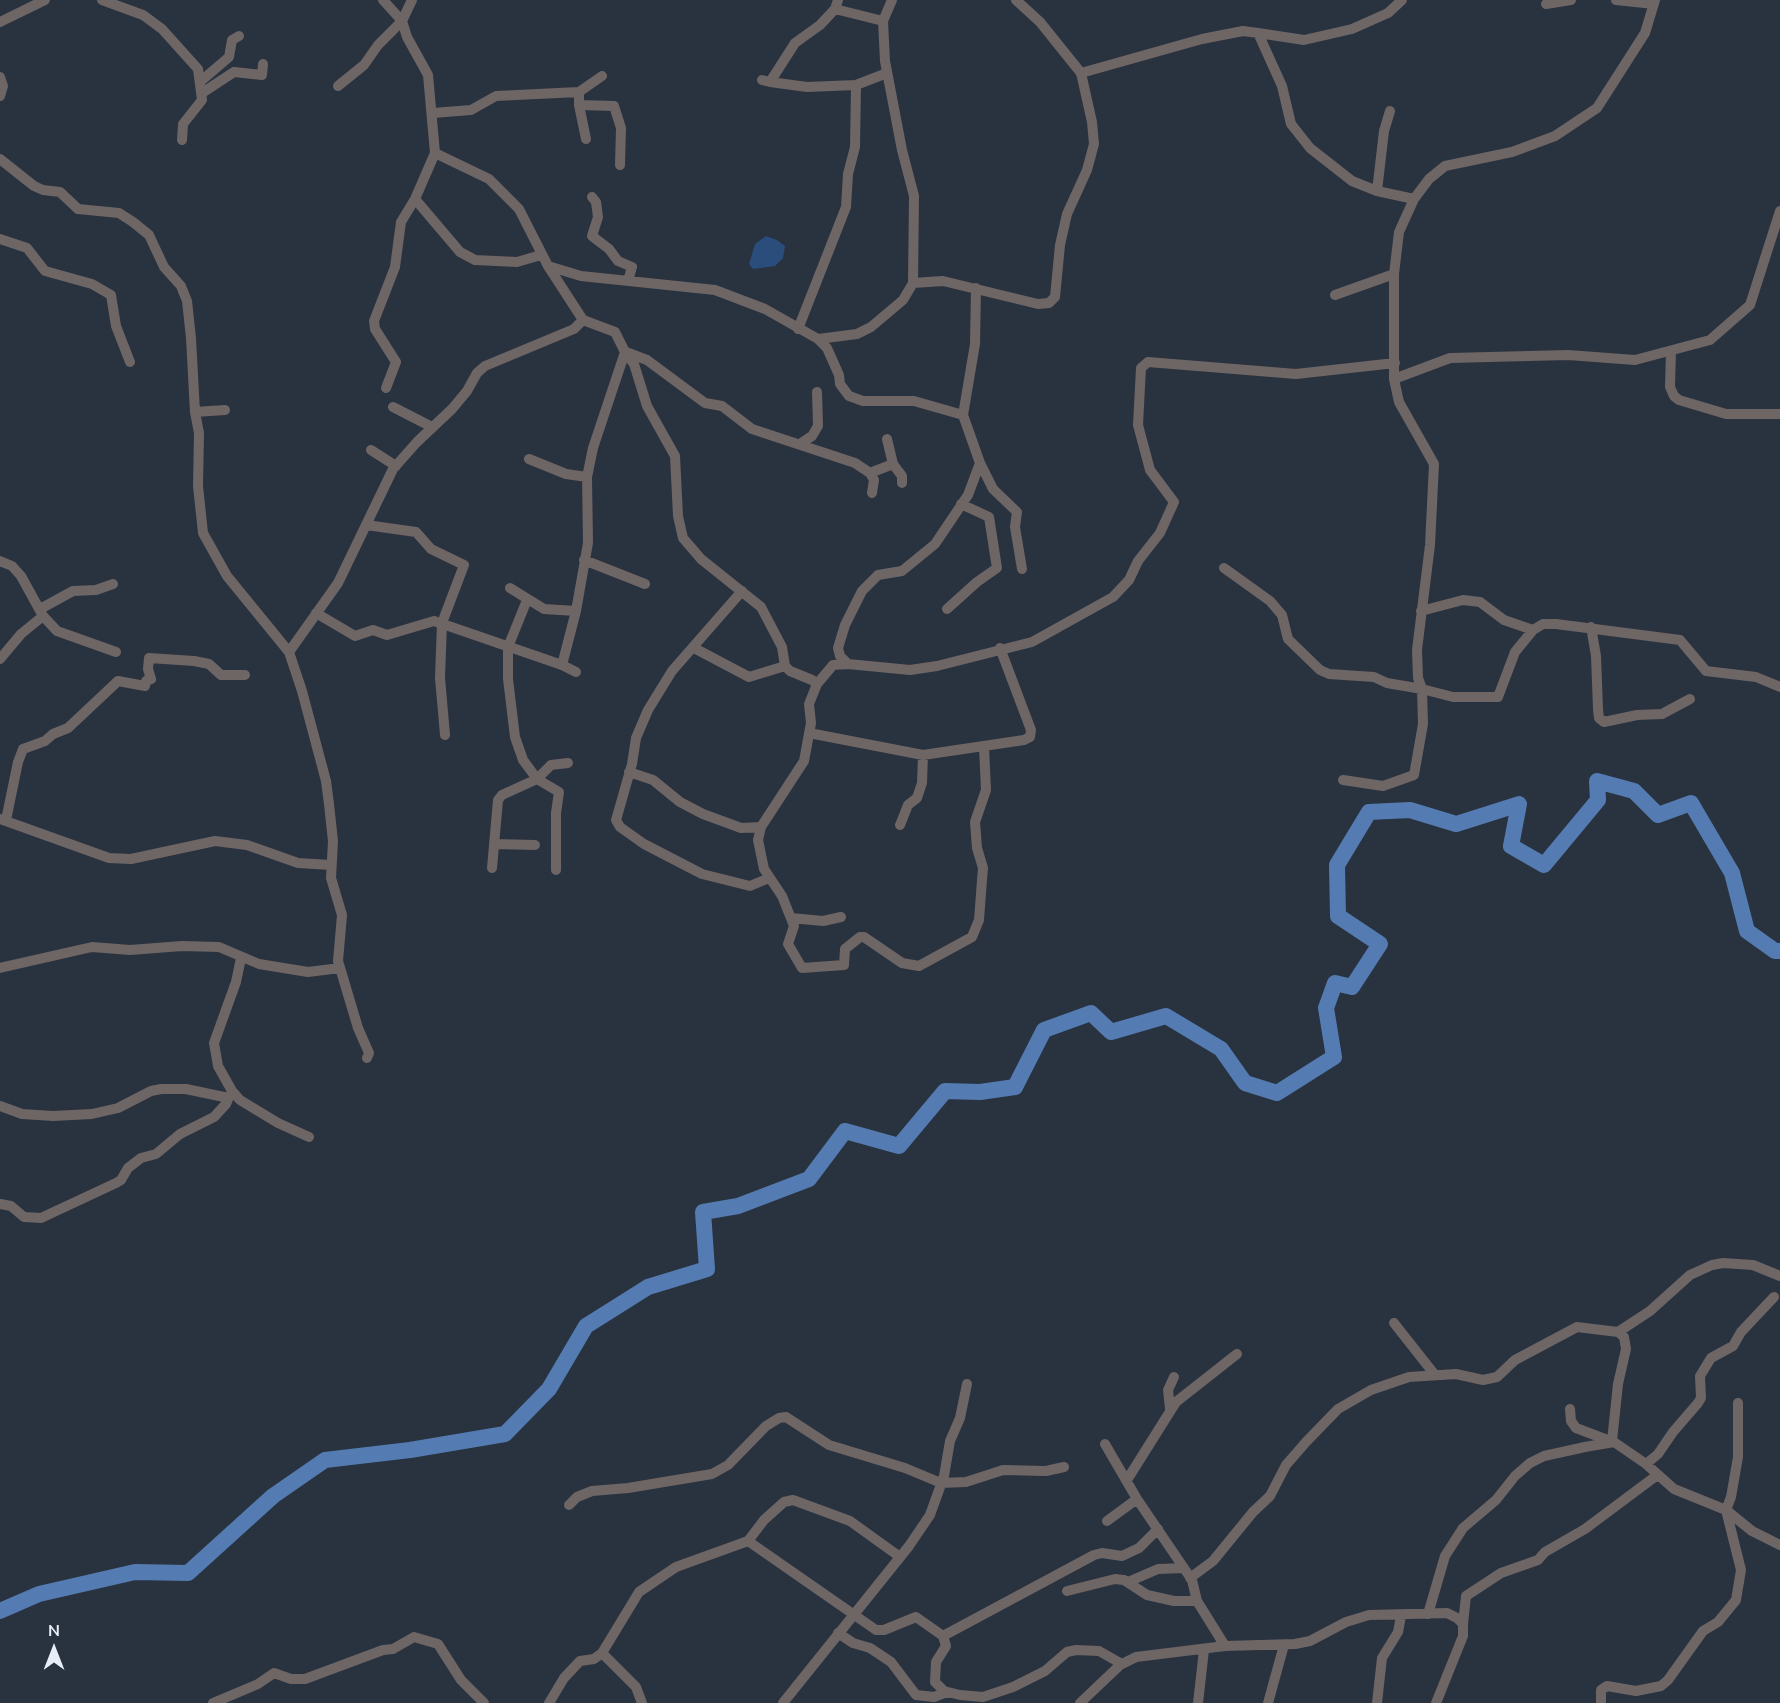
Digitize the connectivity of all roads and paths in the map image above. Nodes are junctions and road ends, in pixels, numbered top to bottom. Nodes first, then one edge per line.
1 (45, 0) edge
2 (102, 0) edge
3 (383, 0) edge
4 (412, 0) edge
5 (892, 0) edge
6 (1016, 0) edge
7 (1402, 0) edge
8 (1571, 0) edge
9 (1616, 0) edge
10 (1654, 2) edge
11 (836, 4) edge
12 (1545, 4) dead end
13 (402, 21) junction
14 (883, 21) junction
15 (0, 22) edge
16 (1258, 33) junction
17 (239, 36) dead end
18 (263, 64) dead end
19 (887, 73) junction
20 (1081, 73) junction
21 (602, 76) dead end
22 (0, 77) edge
23 (201, 81) junction
24 (338, 86) dead end
25 (855, 86) junction
26 (579, 92) junction
27 (202, 93) junction
28 (0, 96) edge
29 (579, 105) junction
30 (1390, 111) dead end
31 (433, 112) junction
32 (586, 139) dead end
33 (182, 140) dead end
34 (435, 153) junction
35 (0, 159) edge
36 (620, 165) dead end
37 (1377, 192) junction
38 (592, 197) dead end
39 (416, 199) junction
40 (1414, 199) junction
41 (1780, 211) edge
42 (0, 239) edge
43 (541, 255) junction
44 (548, 266) junction
45 (1394, 274) junction
46 (628, 281) junction
47 (913, 283) junction
48 (976, 288) junction
49 (1335, 295) dead end
50 (583, 320) junction
51 (798, 329) junction
52 (818, 339) junction
53 (1671, 351) junction
54 (625, 352) junction
55 (130, 362) dead end
56 (1395, 363) junction
57 (1394, 379) junction
58 (386, 388) dead end
59 (817, 392) dead end
60 (393, 407) dead end
61 (225, 411) dead end
62 (195, 412) junction
63 (1779, 414) edge
64 (963, 415) junction
65 (432, 428) junction
66 (887, 439) dead end
67 (800, 444) junction
68 (371, 450) dead end
69 (530, 459) dead end
70 (980, 463) junction
71 (893, 464) junction
72 (396, 466) junction
73 (870, 473) junction
74 (587, 477) junction
75 (902, 483) dead end
76 (872, 492) dead end
77 (962, 504) junction
78 (366, 525) junction
79 (584, 560) junction
80 (0, 561) edge
81 (1224, 568) dead end
82 (1022, 569) dead end
83 (113, 584) dead end
84 (645, 584) dead end
85 (510, 588) dead end
86 (742, 591) junction
87 (527, 600) junction
88 (946, 609) dead end
89 (576, 611) junction
90 (1421, 611) junction
91 (42, 613) junction
92 (316, 613) junction
93 (442, 623) junction
94 (1590, 627) junction
95 (1533, 630) junction
96 (508, 647) junction
97 (694, 648) junction
98 (1000, 648) junction
99 (116, 652) dead end
100 (289, 652) junction
101 (0, 659) edge
102 (848, 664) junction
103 (562, 665) junction
104 (785, 666) junction
105 (576, 672) dead end
106 (245, 675) dead end
107 (817, 684) junction
108 (1780, 687) edge
109 (1422, 688) junction
110 (1690, 699) dead end
111 (809, 734) junction
112 (445, 735) dead end
113 (984, 747) junction
114 (923, 755) junction
115 (568, 764) dead end
116 (629, 772) junction
117 (537, 779) junction
118 (1343, 780) dead end
119 (3, 820) edge
120 (900, 825) dead end
121 (760, 827) junction
122 (494, 844) junction
123 (535, 845) dead end
124 (331, 865) junction
125 (492, 868) dead end
126 (556, 870) dead end
127 (769, 878) junction
128 (842, 917) dead end
129 (791, 918) junction
130 (241, 958) junction
131 (0, 968) edge
132 (340, 968) junction
133 (367, 1058) dead end
134 (232, 1095) junction
135 (0, 1106) edge
136 (309, 1137) dead end
137 (0, 1204) edge
138 (1780, 1276) edge
139 (1774, 1297) dead end
140 (1394, 1323) dead end
141 (1618, 1332) junction
142 (1237, 1353) dead end
143 (1435, 1375) junction
144 (1174, 1377) dead end
145 (967, 1384) dead end
146 (1738, 1403) dead end
147 (1570, 1409) dead end
148 (1170, 1410) junction
149 (1613, 1442) junction
150 (1105, 1444) dead end
151 (1646, 1464) junction
152 (1064, 1467) dead end
153 (1656, 1476) junction
154 (1127, 1480) junction
155 (941, 1483) junction
156 (1137, 1499) junction
157 (569, 1505) dead end
158 (1726, 1510) junction
159 (1107, 1521) dead end
160 (1158, 1528) junction
161 (748, 1541) junction
162 (1780, 1545) edge
163 (900, 1557) junction
164 (1184, 1568) junction
165 (1190, 1578) junction
166 (1128, 1582) junction
167 (1067, 1591) dead end
168 (1197, 1601) junction
169 (1428, 1614) junction
170 (852, 1616) junction
171 (1401, 1616) junction
172 (1463, 1624) junction
173 (838, 1633) junction
174 (943, 1636) junction
175 (1284, 1645) junction
176 (1225, 1646) junction
177 (1204, 1650) junction
178 (602, 1653) junction
179 (1122, 1664) junction
180 (947, 1692) junction
181 (213, 1703) edge
182 (484, 1703) edge
183 (549, 1703) edge
184 (642, 1703) edge
185 (783, 1703) edge
186 (1080, 1703) edge
187 (1198, 1703) edge
188 (1270, 1703) edge
189 (1377, 1703) edge
190 (1436, 1703) edge
191 (1601, 1703) edge

1 - 15 street
2 - 23 street
3 - 13 street
4 - 13 street
5 - 14 street
6 - 20 street
7 - 16 street
8 - 12 street
9 - 10 street
10 - 40 street
11 - 14 street
11 - 25 street
13 - 24 street
13 - 31 street
14 - 19 street
16 - 20 street
16 - 37 street
17 - 23 street
18 - 27 street
19 - 25 street
19 - 47 street
20 - 48 street
21 - 26 street
22 - 28 street
23 - 27 street
25 - 51 street
26 - 29 street
26 - 31 street
27 - 33 street
29 - 32 street
29 - 36 street
30 - 37 street
31 - 34 street
34 - 39 street
34 - 43 street
35 - 62 street
37 - 40 street
38 - 46 street
39 - 43 street
39 - 58 street
40 - 45 street
41 - 53 street
42 - 55 street
43 - 44 street
44 - 46 street
44 - 50 street
45 - 49 street
45 - 56 street
46 - 51 street
47 - 48 street
47 - 52 street
48 - 64 street
50 - 54 street
50 - 65 street
51 - 52 street
52 - 64 street
53 - 57 street
53 - 63 street
54 - 67 street
54 - 74 street
54 - 86 street
56 - 57 street
56 - 98 street
57 - 90 street
59 - 67 street
60 - 65 street
61 - 62 street
62 - 100 street
64 - 70 street
65 - 72 street
66 - 71 street
67 - 73 street
68 - 72 street
69 - 74 street
70 - 77 street
70 - 82 street
71 - 73 street
71 - 75 street
72 - 78 street
73 - 76 street
74 - 79 street
77 - 88 street
77 - 102 street
78 - 92 street
78 - 93 street
79 - 84 street
79 - 89 street
80 - 91 street
81 - 109 street
83 - 91 street
85 - 87 street
86 - 97 street
86 - 104 street
87 - 89 street
87 - 96 street
89 - 103 street
90 - 95 street
90 - 109 street
91 - 99 street
91 - 101 street
92 - 93 street
92 - 100 street
93 - 96 street
93 - 112 street
94 - 95 street
94 - 108 street
94 - 110 street
95 - 109 street
96 - 103 street
96 - 117 street
97 - 104 street
97 - 116 street
98 - 102 street
98 - 113 street
100 - 124 street
102 - 107 street
103 - 105 street
104 - 107 street
106 - 119 street
107 - 111 street
109 - 118 street
111 - 114 street
111 - 121 street
113 - 114 street
113 - 129 street
114 - 120 street
115 - 117 street
116 - 121 street
116 - 127 street
117 - 122 street
117 - 126 street
119 - 124 street
121 - 127 street
122 - 123 street
122 - 125 street
124 - 132 street
127 - 129 street
128 - 129 street
130 - 131 street
130 - 132 street
130 - 134 street
132 - 133 street
134 - 135 street
134 - 136 street
134 - 137 street
138 - 141 street
139 - 151 street
140 - 143 street
141 - 143 street
141 - 149 street
142 - 148 street
143 - 165 street
144 - 148 street
145 - 155 street
146 - 158 street
147 - 149 street
148 - 154 street
149 - 151 street
149 - 169 street
150 - 154 street
151 - 153 street
152 - 155 street
153 - 158 street
153 - 172 street
154 - 156 street
155 - 157 street
155 - 163 street
156 - 159 street
156 - 160 street
158 - 162 street
158 - 191 street
160 - 164 street
160 - 174 street
161 - 163 street
161 - 170 street
161 - 178 street
163 - 170 street
164 - 165 street
164 - 166 street
165 - 168 street
166 - 167 street
166 - 168 street
168 - 176 street
169 - 171 street
169 - 172 street
170 - 173 street
170 - 174 street
171 - 175 street
171 - 189 street
172 - 190 street
173 - 180 street
173 - 185 street
174 - 180 street
175 - 176 street
175 - 188 street
176 - 177 street
177 - 179 street
177 - 187 street
178 - 183 street
178 - 184 street
179 - 180 street
179 - 186 street
181 - 182 street

